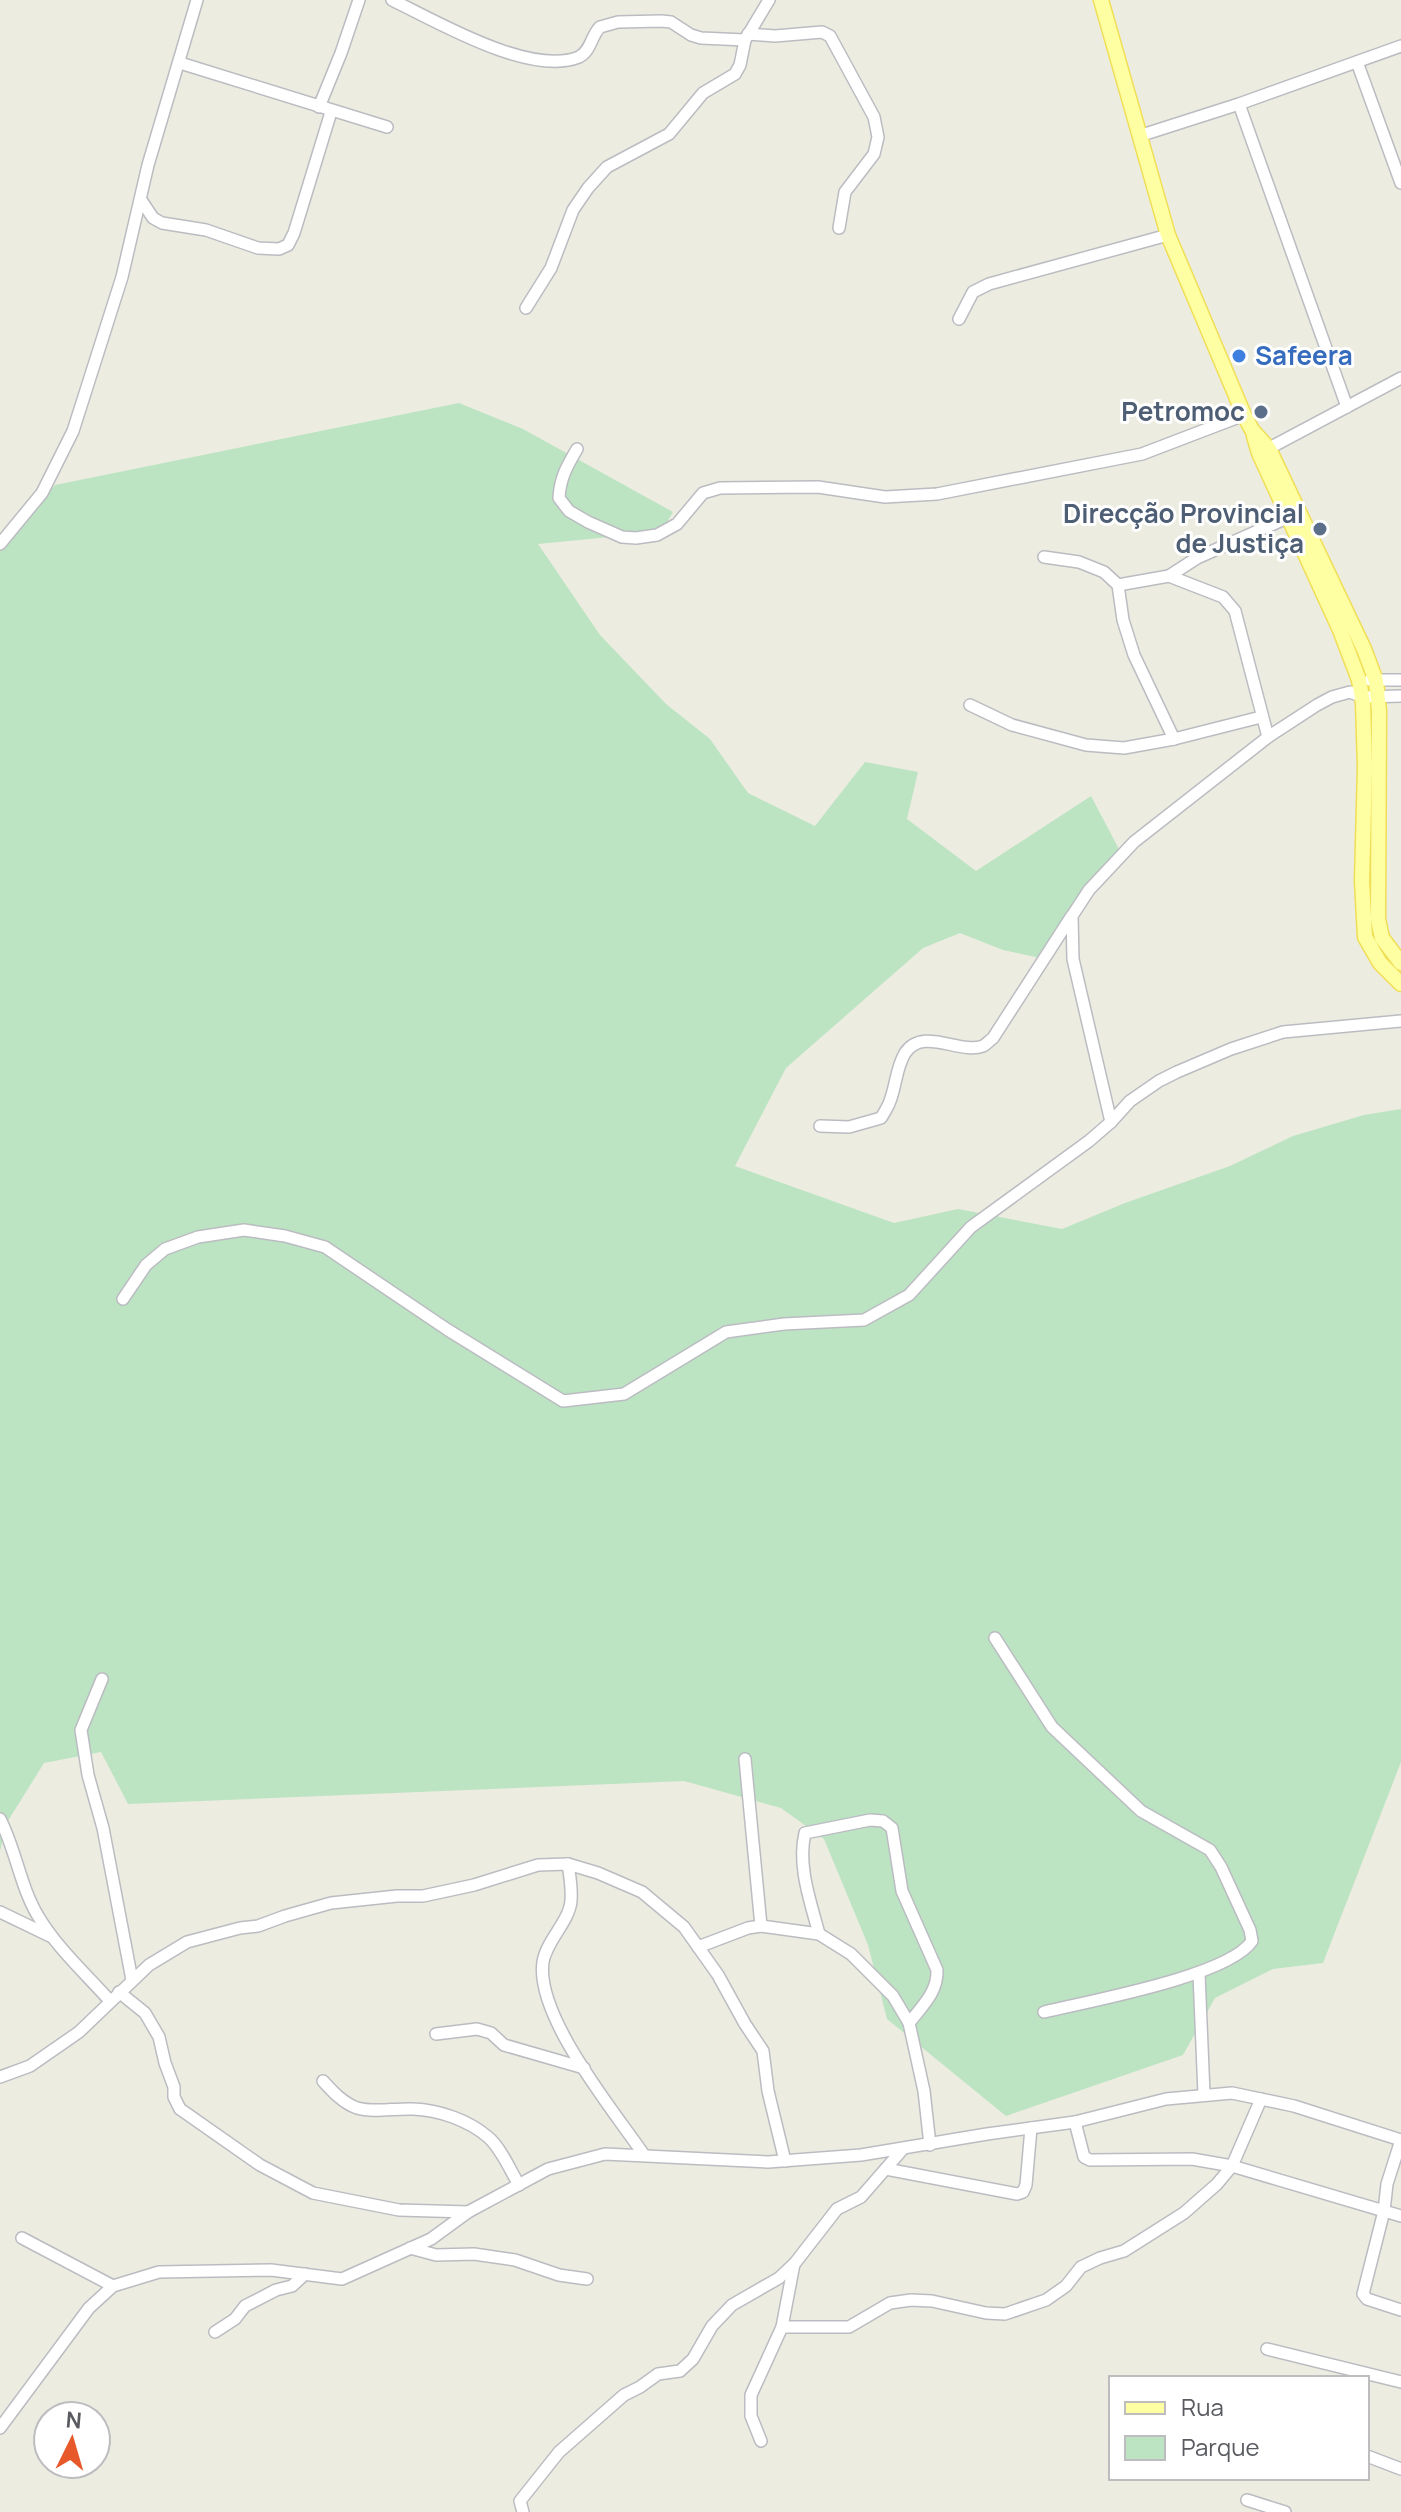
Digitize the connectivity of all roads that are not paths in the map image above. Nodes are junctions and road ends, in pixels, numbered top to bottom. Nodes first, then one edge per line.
1 (197, 0) edge
2 (359, 0) edge
3 (392, 0) edge
4 (769, 0) edge
5 (1101, 0) edge
6 (746, 37) junction
7 (1401, 46) edge
8 (1357, 62) junction
9 (180, 63) junction
10 (1239, 104) junction
11 (319, 107) junction
12 (331, 112) junction
13 (387, 127) dead end
14 (1139, 136) junction
15 (1401, 183) edge
16 (141, 200) junction
17 (839, 228) dead end
18 (1168, 235) junction
19 (526, 308) dead end
20 (959, 319) dead end
21 (1401, 378) edge
22 (1347, 407) junction
23 (1244, 415) junction
24 (577, 449) dead end
25 (1264, 451) junction
26 (1289, 517) junction
27 (0, 544) edge
28 (1044, 557) dead end
29 (1169, 576) junction
30 (1118, 585) junction
31 (1401, 680) edge
32 (1376, 681) junction
33 (1363, 691) junction
34 (1401, 696) edge
35 (970, 705) dead end
36 (1261, 717) junction
37 (1268, 737) junction
38 (1174, 739) junction
39 (1371, 834) junction
40 (1072, 916) junction
41 (1382, 938) junction
42 (1371, 950) junction
43 (1401, 963) edge
44 (1401, 984) edge
45 (1401, 1021) edge
46 (1111, 1122) junction
47 (820, 1126) dead end
48 (123, 1299) dead end
49 (995, 1638) dead end
50 (102, 1679) dead end
51 (745, 1759) dead end
52 (0, 1819) edge
53 (568, 1864) junction
54 (0, 1912) edge
55 (761, 1926) junction
56 (819, 1934) junction
57 (54, 1939) junction
58 (698, 1947) junction
59 (1199, 1974) junction
60 (132, 1980) junction
61 (114, 1997) junction
62 (1044, 2012) dead end
63 (909, 2023) junction
64 (436, 2034) dead end
65 (584, 2068) junction
66 (0, 2077) edge
67 (323, 2081) dead end
68 (1204, 2094) junction
69 (1261, 2099) junction
70 (1075, 2122) junction
71 (1031, 2128) junction
72 (1401, 2140) edge
73 (930, 2145) junction
74 (902, 2150) junction
75 (644, 2155) junction
76 (785, 2161) junction
77 (1232, 2166) junction
78 (886, 2169) junction
79 (519, 2185) junction
80 (1384, 2211) junction
81 (468, 2212) junction
82 (1401, 2216) edge
83 (22, 2238) dead end
84 (410, 2248) junction
85 (795, 2263) junction
86 (305, 2274) junction
87 (587, 2279) dead end
88 (113, 2286) junction
89 (1401, 2310) edge
90 (782, 2327) junction
91 (215, 2332) dead end
92 (1267, 2349) dead end
93 (1401, 2382) edge
94 (0, 2428) edge
95 (761, 2441) dead end
96 (1369, 2457) edge
97 (1401, 2469) edge
98 (1247, 2500) dead end
99 (523, 2512) edge
100 (1285, 2512) edge

1 - 9 street
2 - 11 street
3 - 6 street
4 - 6 street
5 - 14 main road
6 - 17 street
6 - 19 street
7 - 8 street
8 - 10 street
8 - 15 street
9 - 11 street
9 - 16 street
10 - 14 street
10 - 22 street
11 - 12 street
12 - 13 street
12 - 16 street
14 - 18 main road
16 - 27 street
18 - 20 street
18 - 23 main road
21 - 22 street
22 - 25 street
23 - 24 street
23 - 25 main road
25 - 26 main road
25 - 32 main road
26 - 29 street
26 - 33 main road
28 - 30 street
29 - 30 street
29 - 36 street
30 - 38 street
31 - 32 street
32 - 33 main road
33 - 34 street
33 - 37 street
33 - 39 main road
35 - 38 street
36 - 37 street
36 - 38 street
37 - 40 street
39 - 41 main road
39 - 42 main road
40 - 46 street
40 - 47 street
41 - 42 main road
41 - 43 main road
42 - 44 main road
45 - 46 street
46 - 48 street
49 - 59 street
50 - 60 street
51 - 55 street
52 - 57 street
53 - 58 street
53 - 60 street
53 - 65 street
54 - 57 street
55 - 56 street
55 - 58 street
56 - 63 street
56 - 63 street
57 - 61 street
58 - 76 street
59 - 62 street
59 - 68 street
60 - 61 street
61 - 66 street
61 - 81 street
63 - 73 street
64 - 65 street
65 - 75 street
67 - 79 street
68 - 69 street
68 - 70 street
69 - 72 street
69 - 77 street
70 - 71 street
70 - 77 street
71 - 73 street
71 - 78 street
72 - 80 street
73 - 74 street
74 - 76 street
74 - 78 street
75 - 76 street
75 - 79 street
77 - 80 street
77 - 90 street
78 - 85 street
79 - 81 street
80 - 82 street
80 - 89 street
81 - 84 street
83 - 88 street
84 - 86 street
84 - 87 street
85 - 90 street
85 - 99 street
86 - 88 street
86 - 91 street
88 - 94 street
90 - 95 street
92 - 93 street
96 - 97 street
98 - 100 street

